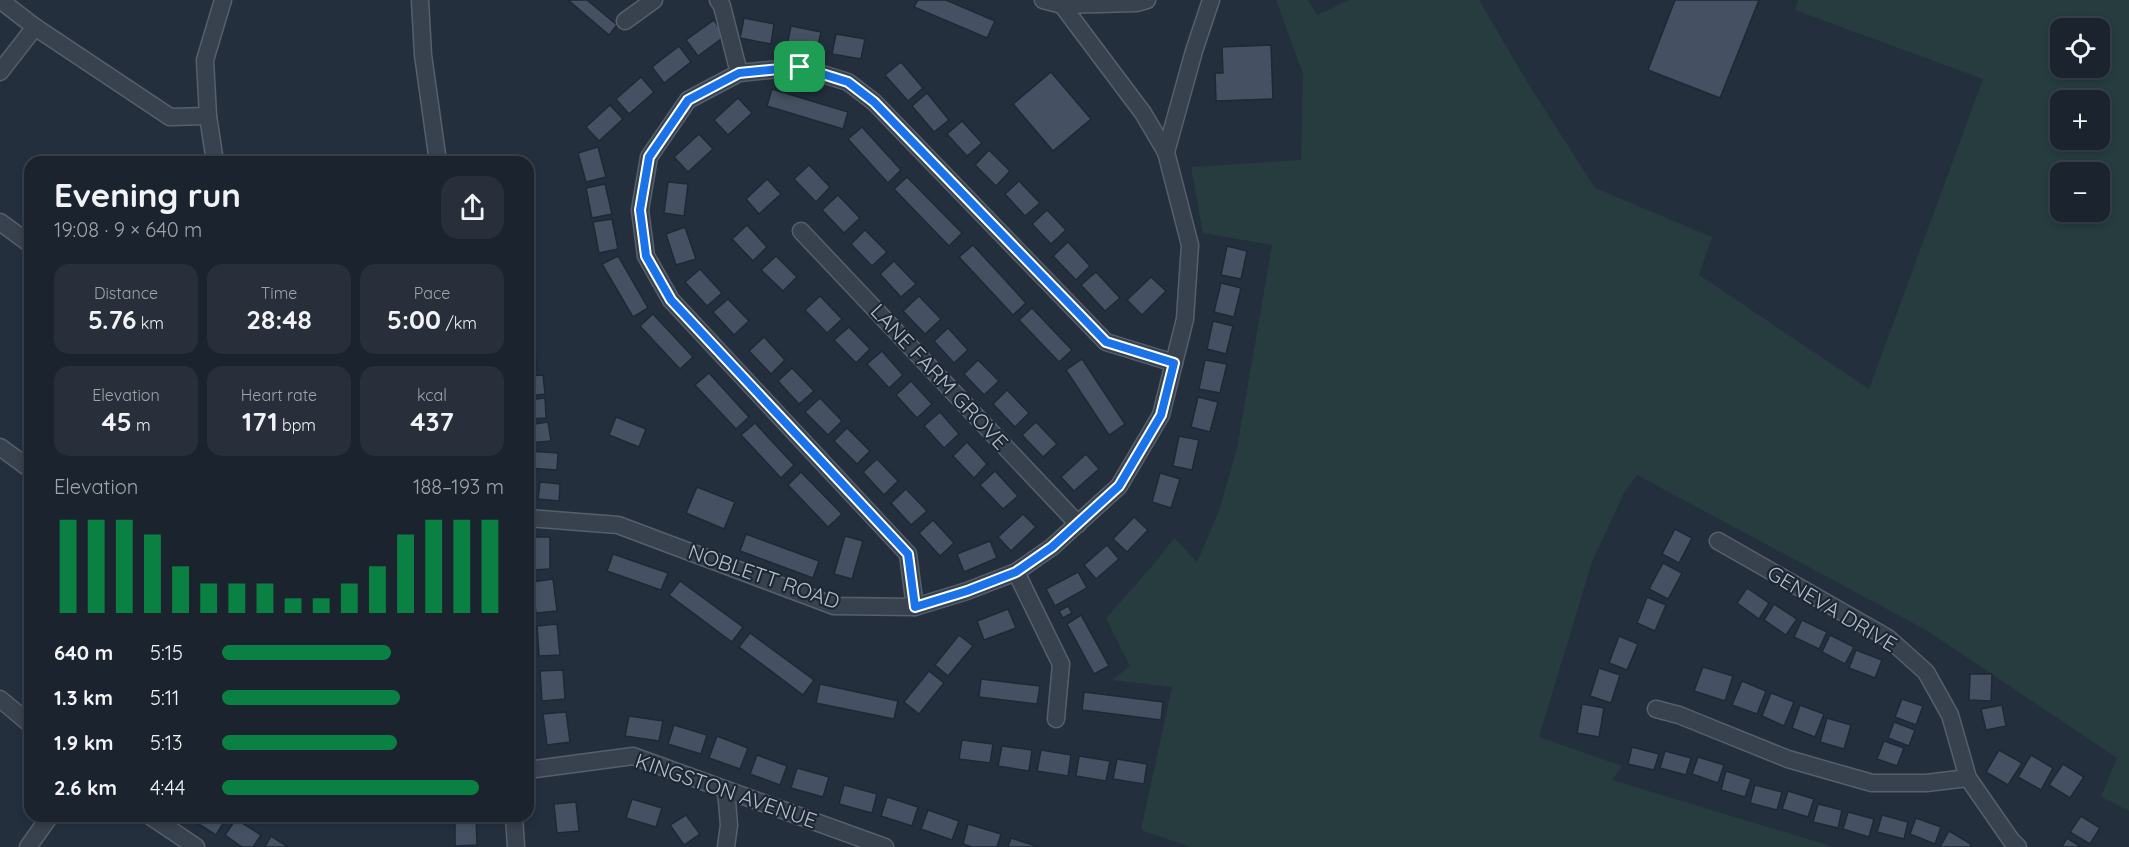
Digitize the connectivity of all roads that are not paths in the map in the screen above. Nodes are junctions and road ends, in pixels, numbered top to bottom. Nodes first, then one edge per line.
1 (0, 0) edge
2 (223, 0) edge
3 (420, 0) edge
4 (654, 0) edge
5 (718, 0) edge
6 (1043, 0) edge
7 (1147, 0) edge
8 (1211, 0) edge
9 (1062, 5) junction
10 (625, 21) dead end
11 (35, 27) junction
12 (0, 72) edge
13 (739, 73) junction
14 (208, 116) junction
15 (1166, 152) junction
16 (214, 156) edge
17 (437, 156) edge
18 (0, 222) edge
19 (801, 231) dead end
20 (24, 240) edge
21 (1174, 363) junction
22 (0, 447) edge
23 (24, 465) edge
24 (534, 518) edge
25 (1078, 524) junction
26 (1718, 541) dead end
27 (1016, 572) junction
28 (915, 607) junction
29 (0, 699) edge
30 (1656, 709) dead end
31 (24, 719) edge
32 (1056, 719) dead end
33 (534, 769) edge
34 (1968, 778) junction
35 (726, 790) junction
36 (46, 822) edge
37 (159, 822) edge
38 (514, 822) edge
39 (28, 847) edge
40 (196, 847) edge
41 (516, 847) edge
42 (726, 847) edge
43 (885, 847) edge
44 (2018, 847) edge

1 - 11 street
2 - 14 street
3 - 17 street
4 - 10 street
5 - 13 street
6 - 9 street
7 - 9 street
8 - 15 street, NOBLETT ROAD
9 - 15 street, NOBLETT ROAD
11 - 12 street
11 - 14 street
13 - 21 street
13 - 28 street
14 - 16 street
15 - 21 street, NOBLETT ROAD
18 - 20 street
19 - 25 street, LANE FARM GROVE
21 - 25 street, NOBLETT ROAD
22 - 23 street
24 - 28 street, NOBLETT ROAD
25 - 27 street, NOBLETT ROAD
26 - 34 street, GENEVA DRIVE
27 - 28 street, NOBLETT ROAD
27 - 32 street
29 - 31 street
30 - 34 street
33 - 35 street, KINGSTON AVENUE
34 - 44 street, GENEVA DRIVE
35 - 42 street
35 - 43 street, KINGSTON AVENUE
36 - 39 street
37 - 40 street
38 - 41 street

